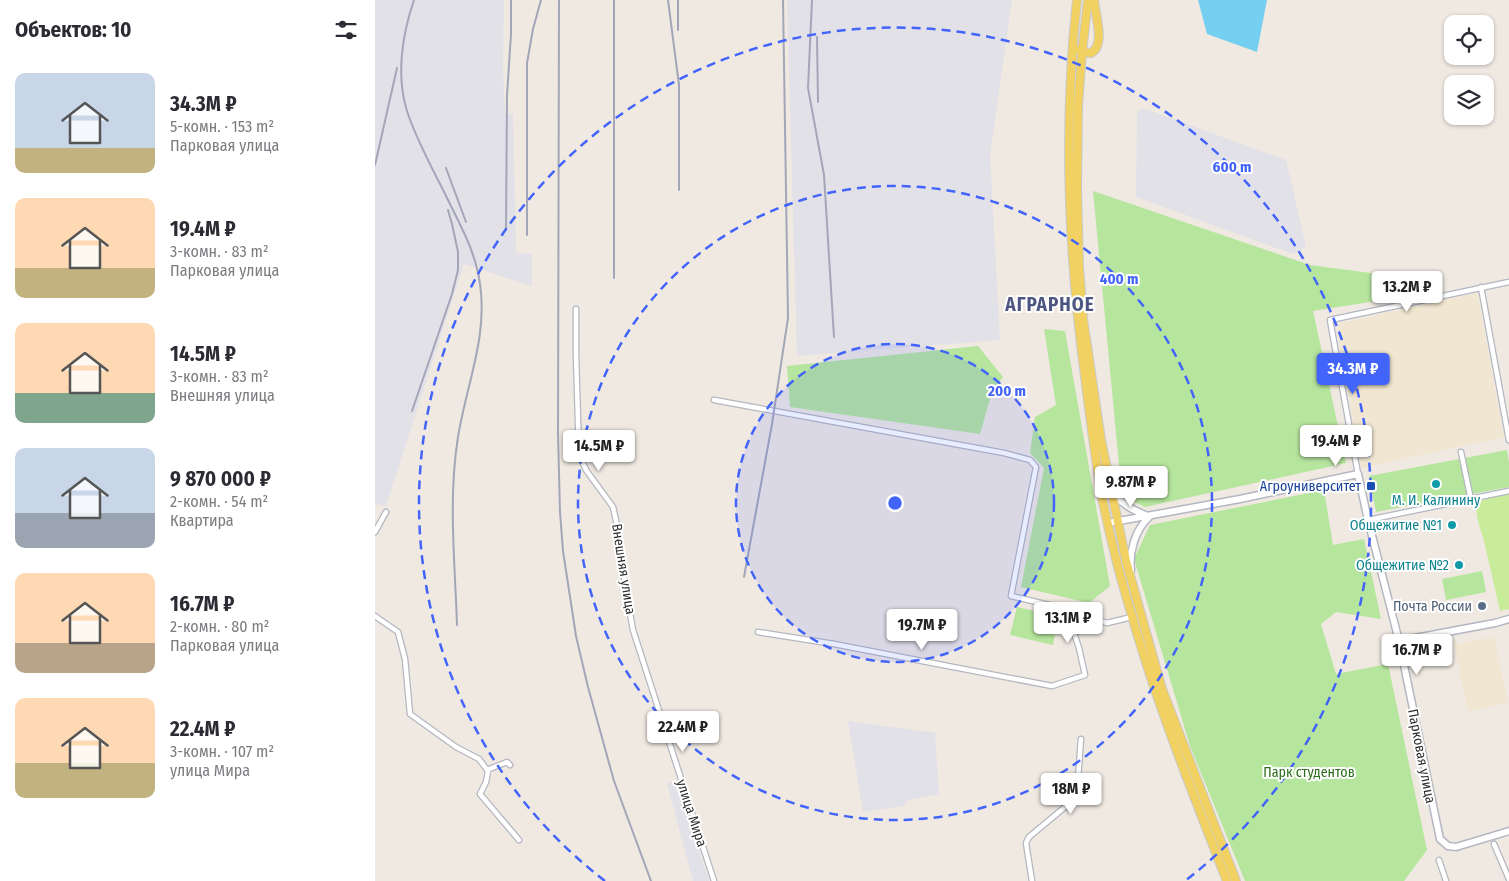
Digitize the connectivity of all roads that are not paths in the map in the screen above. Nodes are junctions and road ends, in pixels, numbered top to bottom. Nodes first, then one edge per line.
1 (1077, 0) edge
2 (1088, 0) edge
3 (1094, 0) edge
4 (1073, 40) junction
5 (1082, 52) junction
6 (1509, 282) edge
7 (1481, 287) junction
8 (576, 309) dead end
9 (715, 400) dead end
10 (1509, 440) edge
11 (1461, 452) dead end
12 (1357, 474) junction
13 (1108, 476) junction
14 (1509, 491) edge
15 (1471, 500) junction
16 (386, 512) dead end
17 (1149, 516) junction
18 (1368, 520) junction
19 (1117, 522) junction
20 (1108, 523) junction
21 (375, 532) edge
22 (1132, 584) junction
23 (1066, 609) junction
24 (375, 616) edge
25 (1132, 616) junction
26 (1509, 619) edge
27 (633, 630) joint
28 (758, 632) dead end
29 (1399, 641) junction
30 (1081, 739) dead end
31 (510, 765) dead end
32 (487, 770) junction
33 (1509, 831) edge
34 (519, 840) dead end
35 (1494, 844) dead end
36 (1439, 860) dead end
37 (1509, 879) edge
38 (714, 881) edge
39 (1032, 881) edge
40 (1227, 881) edge
41 (1236, 881) edge
42 (1446, 881) edge

1 - 4 main road
2 - 5 main road
3 - 5 main road
4 - 5 main road
4 - 20 main road
5 - 13 main road
6 - 7 street
7 - 10 street
7 - 12 street, Парковая улица
8 - 27 street, Внешняя улица
9 - 23 street
11 - 15 street
12 - 17 street
12 - 18 street, Парковая улица
13 - 17 street
13 - 19 main road
14 - 15 street
15 - 18 street
16 - 21 street
17 - 19 street
17 - 22 street
18 - 29 street, Парковая улица
19 - 20 street
19 - 22 main road
20 - 25 main road
22 - 41 main road
23 - 25 street
23 - 28 street
24 - 32 street
25 - 40 main road
26 - 29 street
27 - 38 street, улица Мира
29 - 33 street, Парковая улица
30 - 39 street
31 - 32 street
32 - 34 street
35 - 37 street
36 - 42 street

